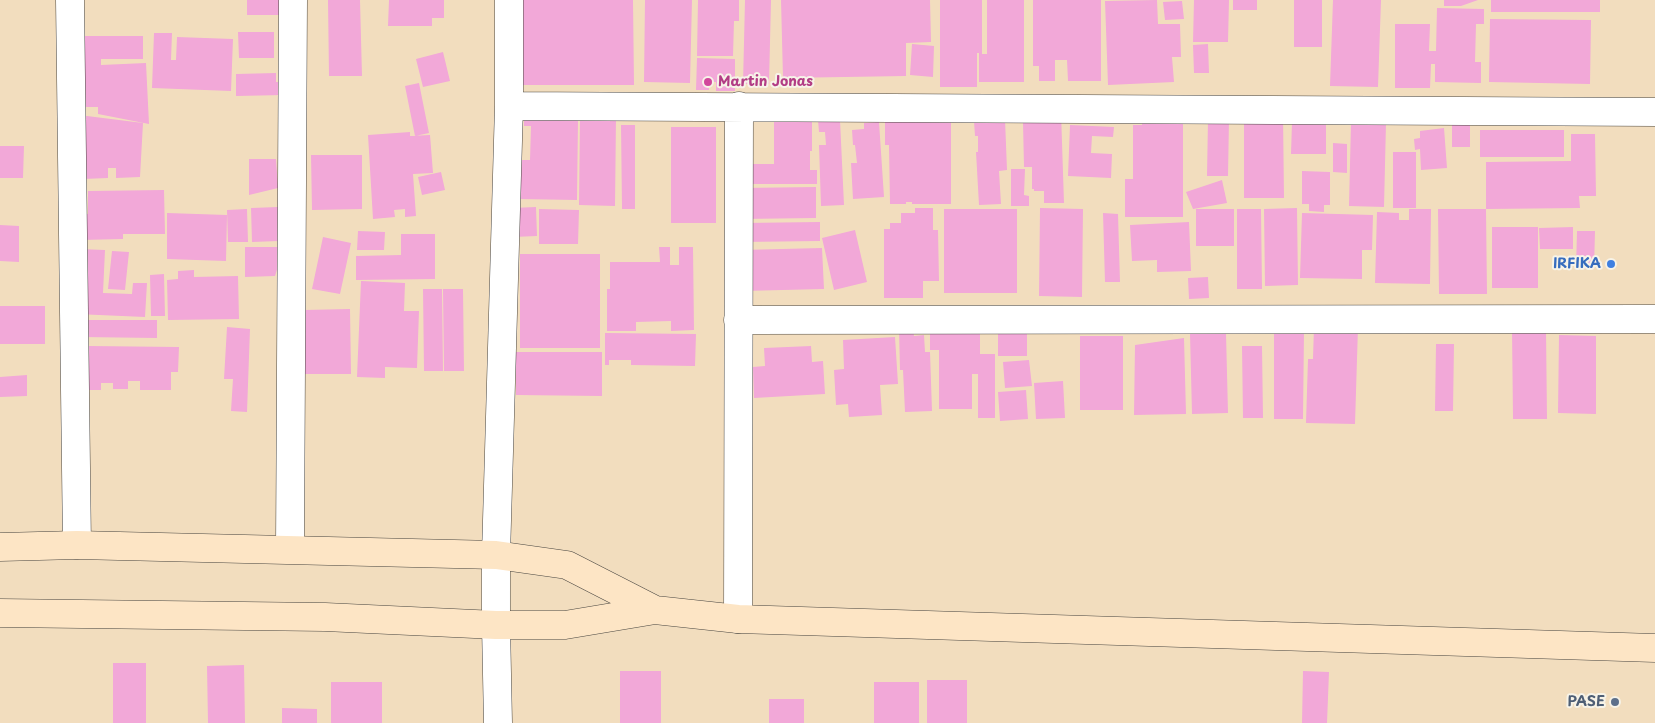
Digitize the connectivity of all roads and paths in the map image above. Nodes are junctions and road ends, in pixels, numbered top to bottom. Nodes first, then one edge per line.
1 (70, 0) edge
2 (293, 0) edge
3 (509, 0) edge
4 (509, 106) junction
5 (739, 106) junction
6 (1655, 112) edge
7 (1655, 319) edge
8 (738, 320) junction
9 (76, 545) junction
10 (0, 547) edge
11 (290, 549) junction
12 (496, 555) junction
13 (655, 610) junction
14 (0, 613) edge
15 (738, 619) junction
16 (496, 625) junction
17 (1655, 648) edge
18 (498, 723) edge

1 - 9 street
2 - 11 street
3 - 4 street
4 - 5 street
4 - 12 street
5 - 6 street
5 - 8 street
7 - 8 street
8 - 15 street
9 - 10 street
9 - 11 street
11 - 12 street
12 - 13 street
12 - 16 street
13 - 15 street
13 - 16 street
14 - 16 street
15 - 17 street
16 - 18 street

